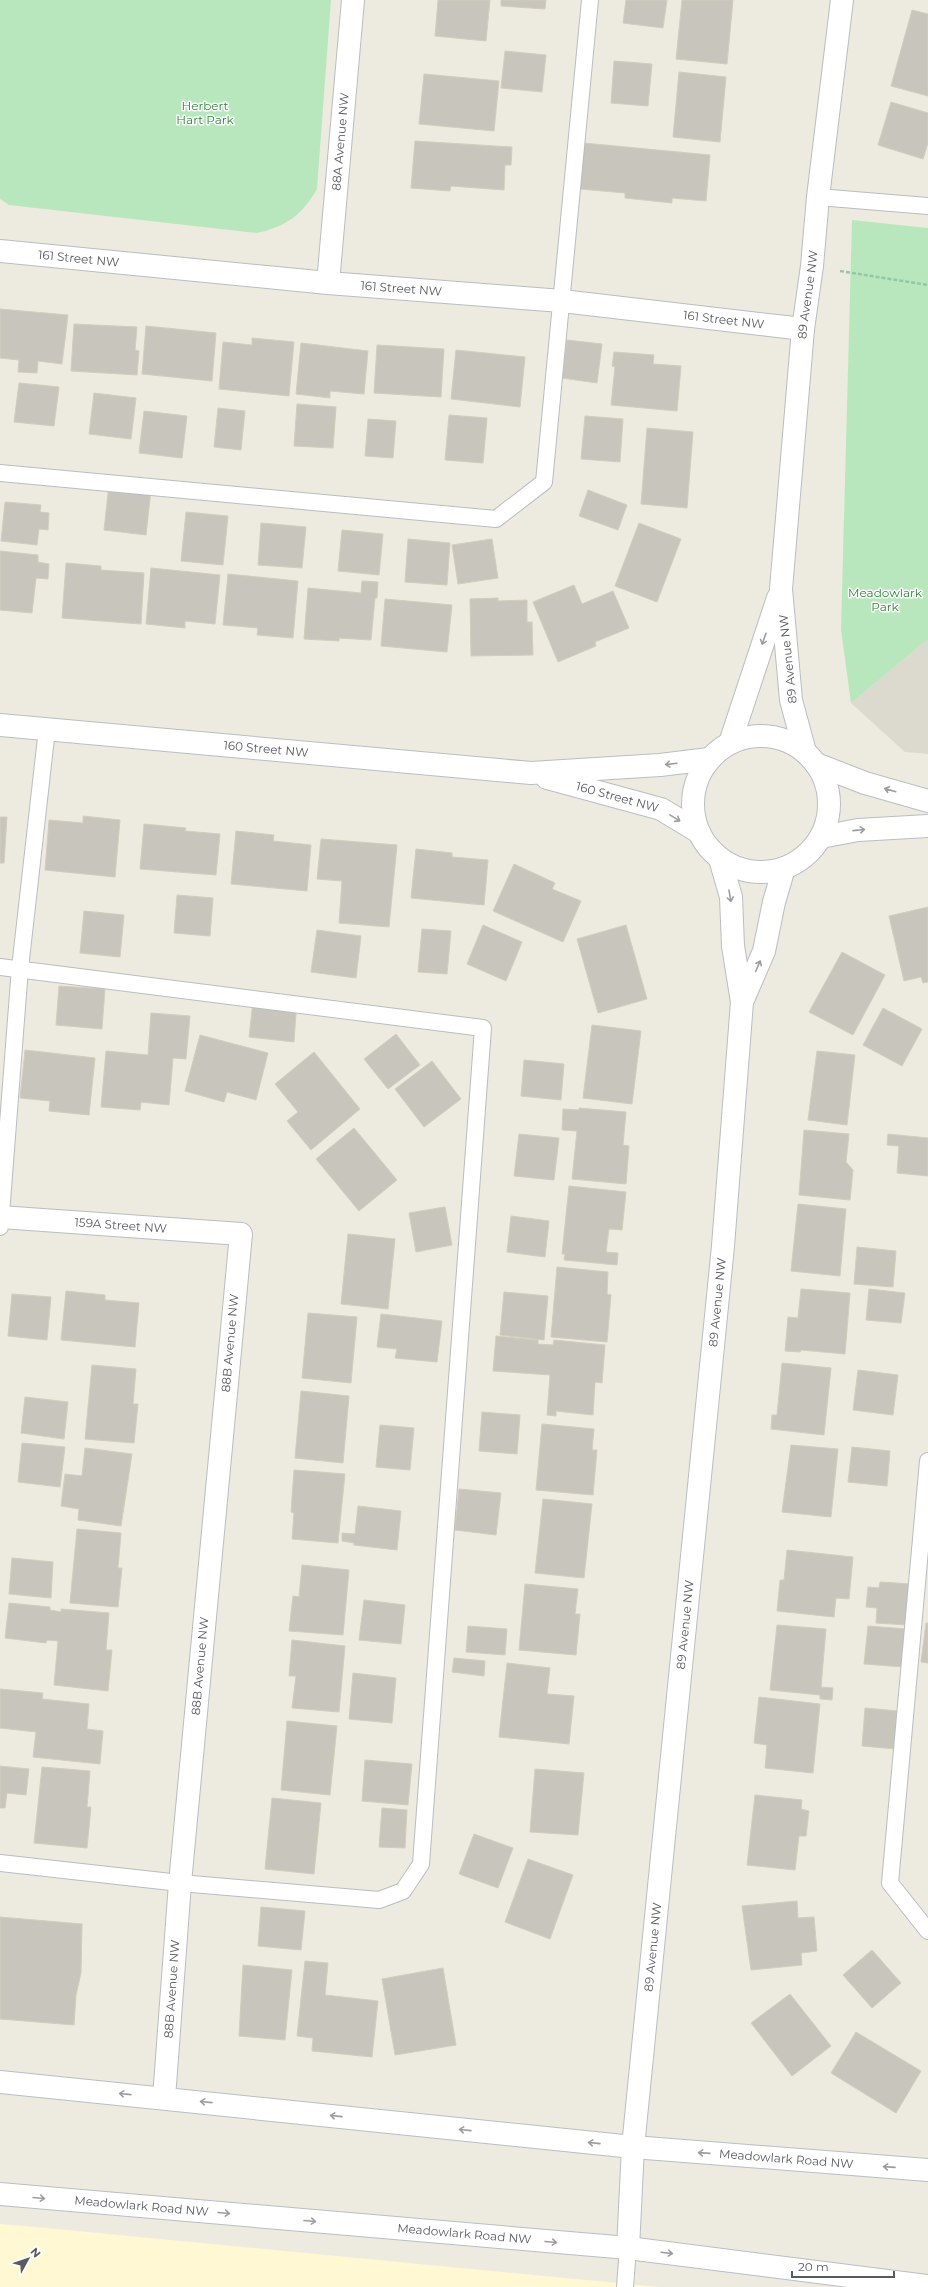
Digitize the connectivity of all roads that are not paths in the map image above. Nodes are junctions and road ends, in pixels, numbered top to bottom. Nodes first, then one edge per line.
1 (353, 0) edge
2 (590, 0) edge
3 (842, 0) edge
4 (818, 197) junction
5 (928, 206) edge
6 (0, 251) edge
7 (328, 283) junction
8 (562, 302) junction
9 (803, 329) junction
10 (0, 473) edge
11 (781, 589) junction
12 (0, 725) edge
13 (47, 729) junction
14 (730, 743) junction
15 (810, 758) junction
16 (709, 759) junction
17 (531, 773) junction
18 (928, 801) edge
19 (928, 826) edge
20 (699, 832) junction
21 (820, 837) junction
22 (720, 859) junction
23 (784, 868) junction
24 (0, 967) edge
25 (20, 968) junction
26 (742, 1002) junction
27 (0, 1220) edge
28 (241, 1234) joint
29 (928, 1461) edge
30 (0, 1863) edge
31 (180, 1883) junction
32 (928, 1931) edge
33 (0, 2082) edge
34 (164, 2098) junction
35 (633, 2147) junction
36 (928, 2170) edge
37 (0, 2194) edge
38 (628, 2248) junction
39 (928, 2286) edge
40 (625, 2287) edge

1 - 7 street, 88A Avenue NW
2 - 8 lane
3 - 4 street, 89 Avenue NW
4 - 5 lane
4 - 9 street, 89 Avenue NW
6 - 7 street, 161 Street NW
7 - 8 street, 161 Street NW
8 - 9 street, 161 Street NW
8 - 10 lane
9 - 11 street, 89 Avenue NW
11 -> 14 street, 89 Avenue NW
11 - 15 street, 89 Avenue NW
12 - 13 street, 160 Street NW
13 - 17 street, 160 Street NW
13 - 25 lane
14 - 15 street
14 - 16 street
18 -> 15 street
15 - 21 street
16 -> 17 street, 160 Street NW
16 - 20 street
17 -> 20 street, 160 Street NW
21 -> 19 street
20 - 22 street
21 - 23 street
22 - 23 street
22 -> 26 street, 89 Avenue NW
26 -> 23 street, 89 Avenue NW
24 - 25 lane
25 - 27 lane
25 - 31 lane
26 - 35 street, 89 Avenue NW
27 - 28 street, 159A Street NW
28 - 31 street, 88B Avenue NW
29 - 32 lane
30 - 31 lane
31 - 34 street, 88B Avenue NW
34 -> 33 street, Meadowlark Road NW
35 -> 34 street, Meadowlark Road NW
36 -> 35 street, Meadowlark Road NW
35 - 38 street, 89 Avenue NW
37 -> 38 street, Meadowlark Road NW
38 -> 39 street, Meadowlark Road NW
38 - 40 lane

